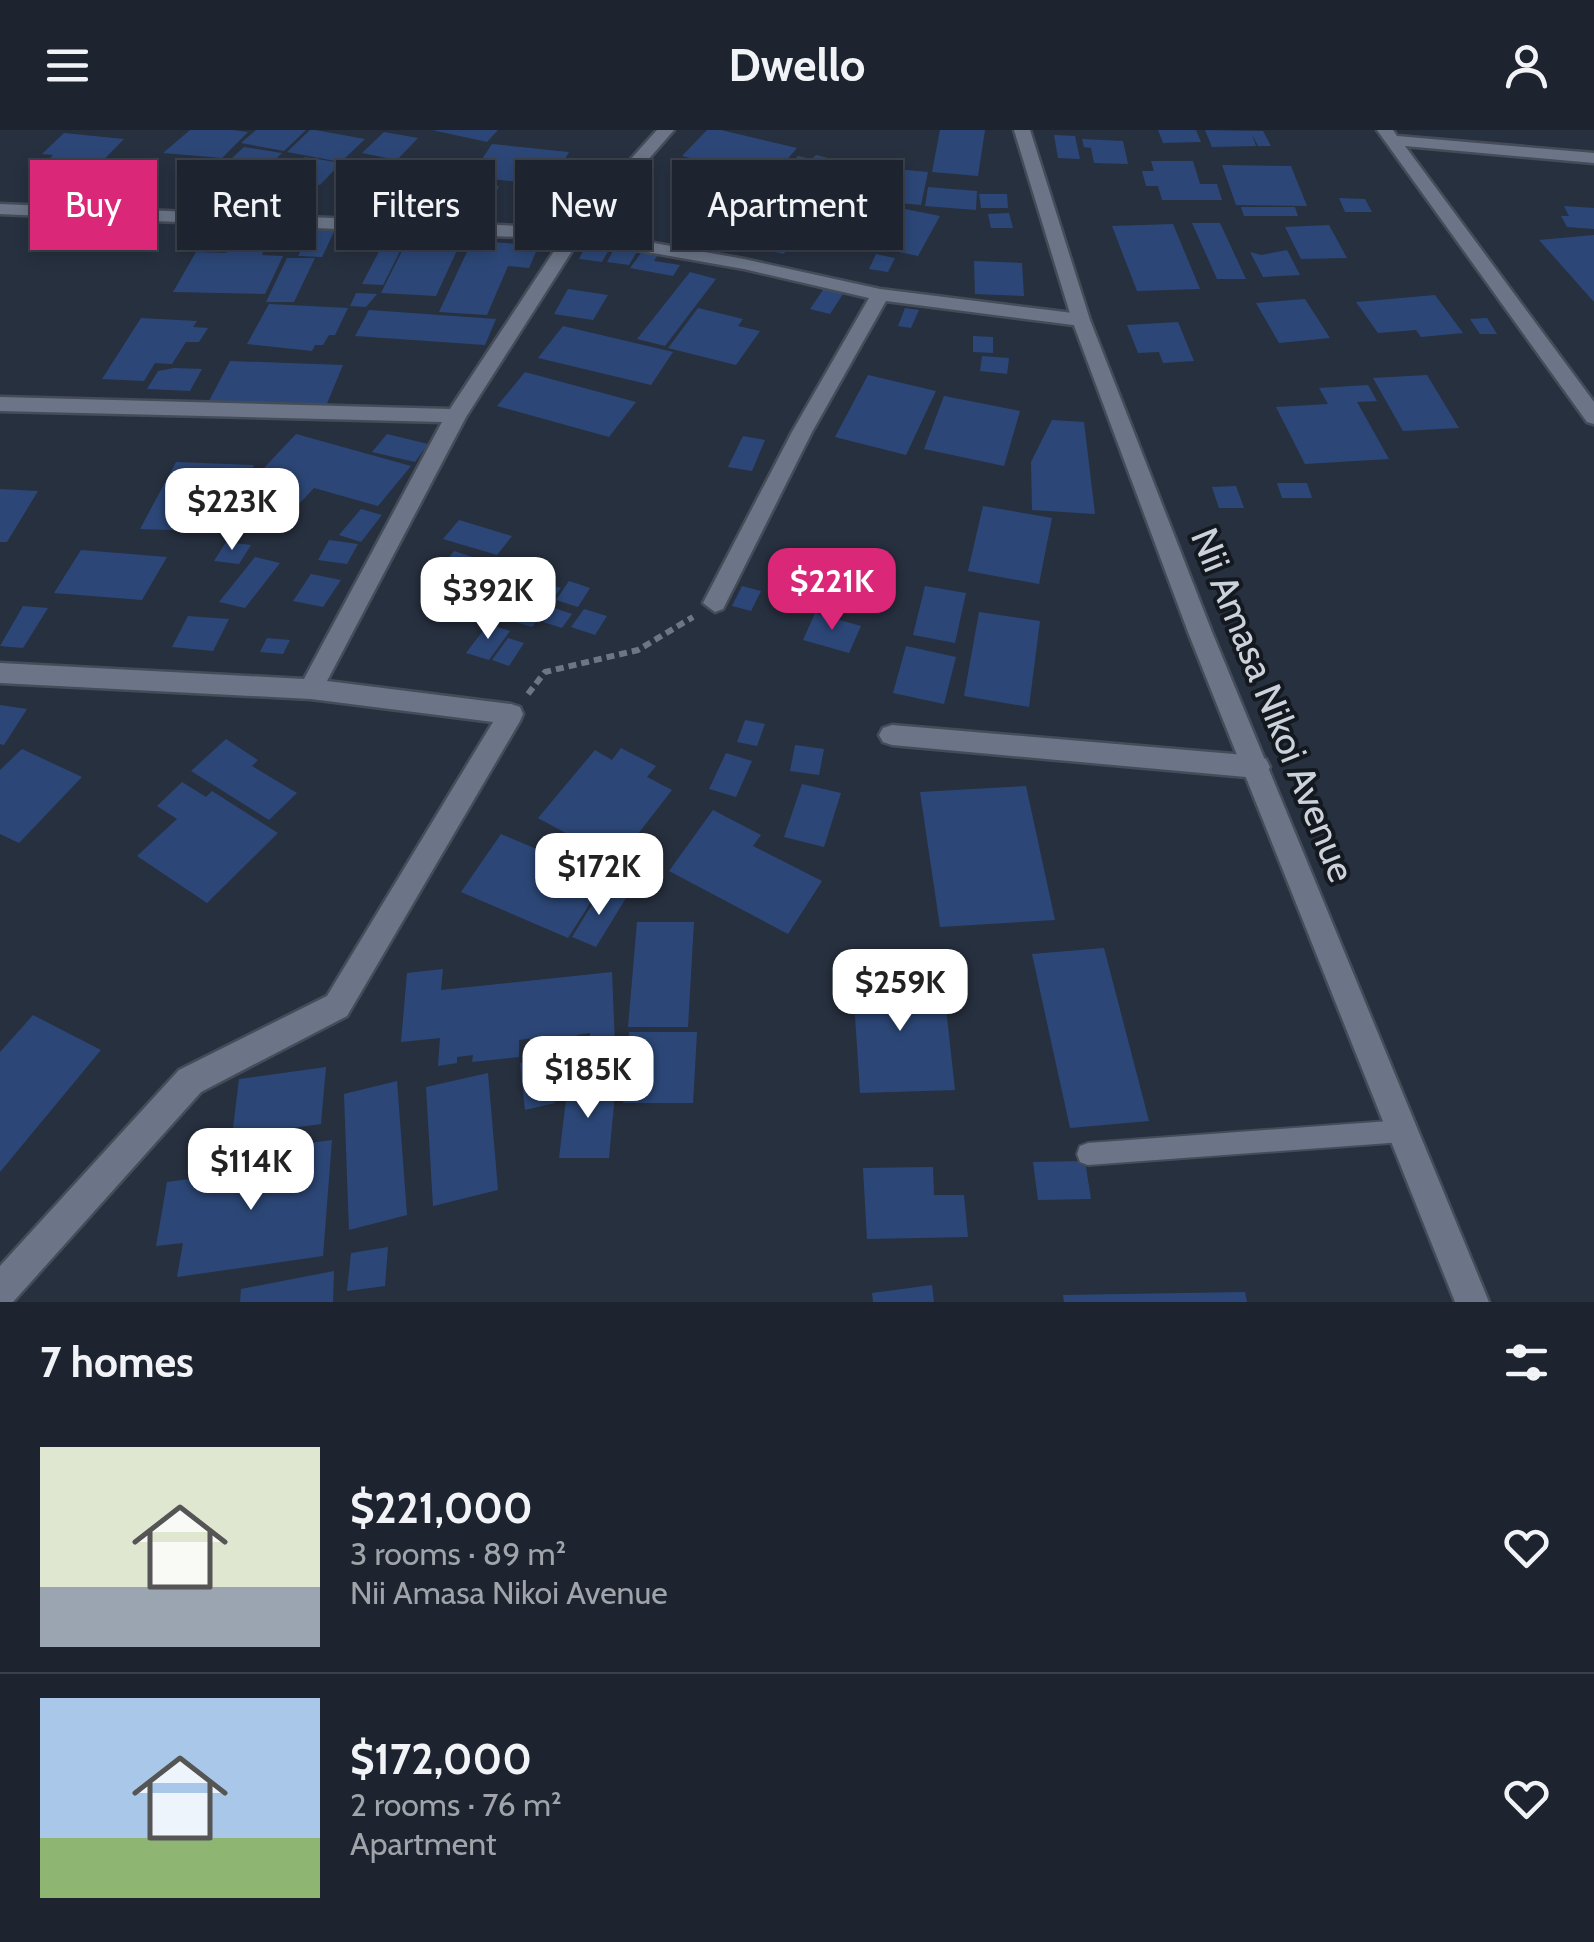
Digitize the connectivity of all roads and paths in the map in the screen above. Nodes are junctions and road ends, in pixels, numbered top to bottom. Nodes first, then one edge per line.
1 (666, 130) edge
2 (1013, 130) edge
3 (1022, 131) edge
4 (1389, 135) edge
5 (1594, 158) edge
6 (639, 160) edge
7 (0, 209) edge
8 (515, 231) edge
9 (652, 248) edge
10 (564, 250) edge
11 (880, 295) junction
12 (1082, 320) junction
13 (0, 404) edge
14 (456, 416) junction
15 (1594, 417) edge
16 (715, 604) joint
17 (0, 672) edge
18 (311, 689) junction
19 (511, 714) junction
20 (892, 735) dead end
21 (1258, 767) junction
22 (1404, 1131) junction
23 (1088, 1154) dead end
24 (1, 1290) edge
25 (1472, 1302) edge

1 - 6 street
2 - 3 street
3 - 12 street, Nii Amasa Nikoi Avenue
4 - 5 street
4 - 15 street
7 - 8 street
9 - 11 street
10 - 14 street
11 - 12 street
11 - 16 street
12 - 21 street, Nii Amasa Nikoi Avenue
13 - 14 street
14 - 18 street
16 - 19 path
17 - 18 street
18 - 19 street
19 - 24 street
20 - 21 street
21 - 22 street, Nii Amasa Nikoi Avenue
22 - 23 lane
22 - 25 street, Nii Amasa Nikoi Avenue

